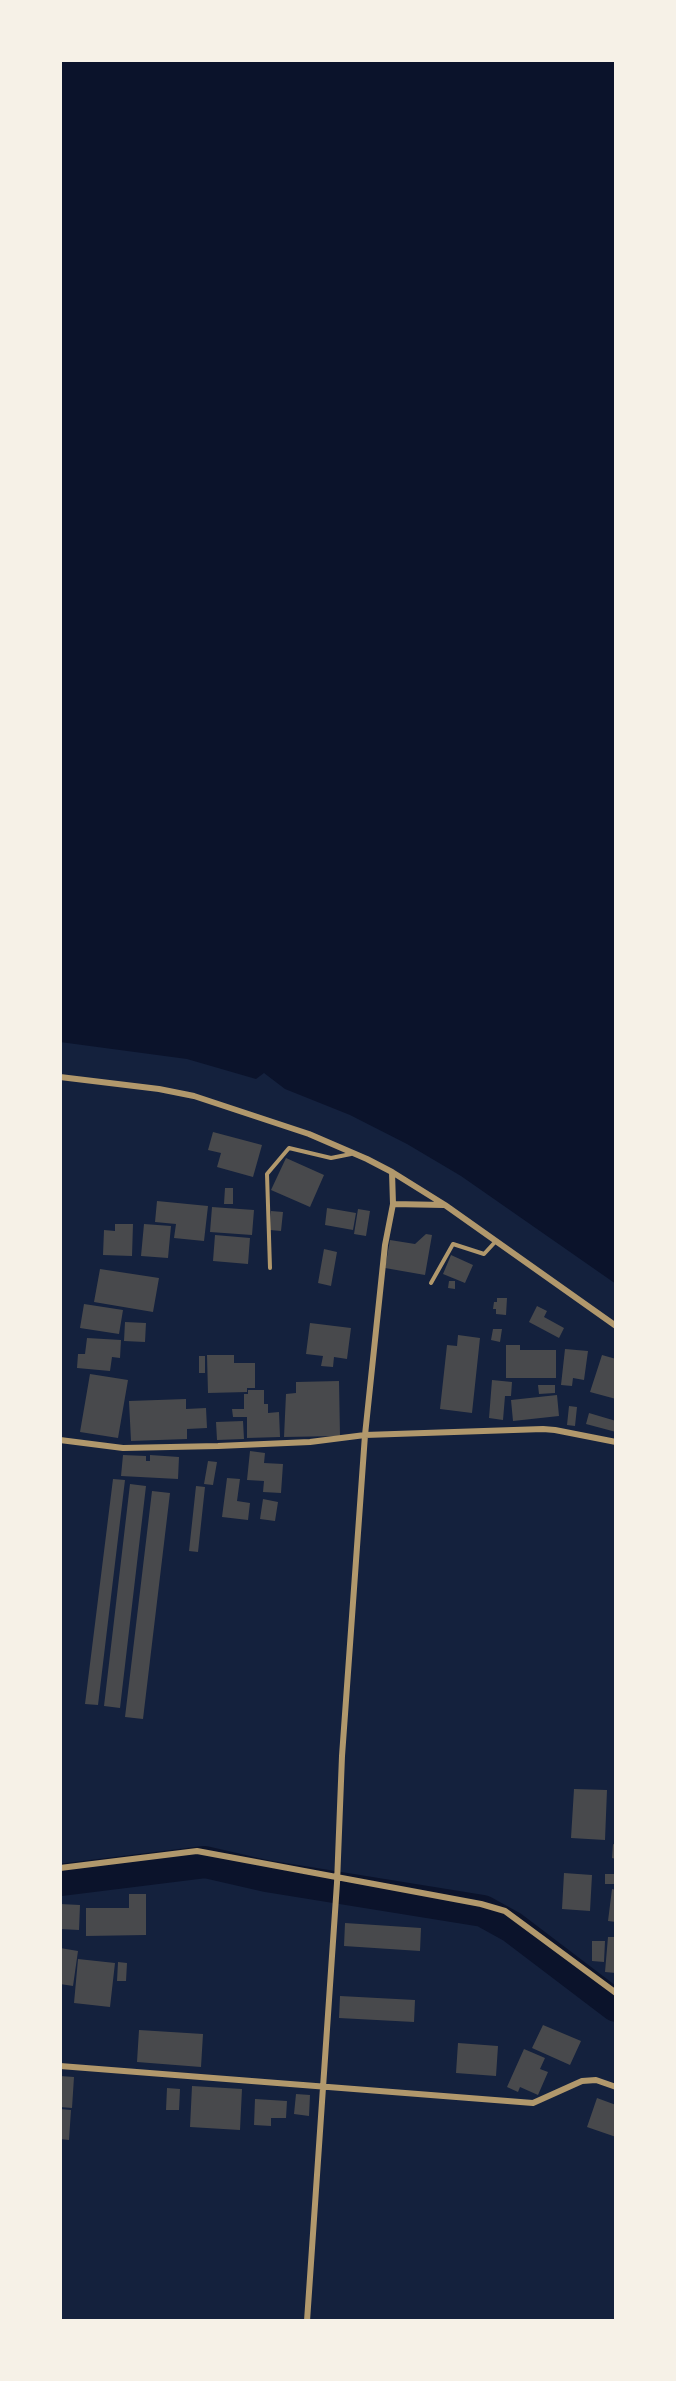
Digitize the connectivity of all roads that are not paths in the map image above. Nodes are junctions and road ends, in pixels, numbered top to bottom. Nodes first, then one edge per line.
1 (60, 1077) edge
2 (352, 1153) junction
3 (392, 1172) junction
4 (393, 1204) junction
5 (445, 1205) junction
6 (496, 1241) junction
7 (270, 1268) dead end
8 (431, 1283) dead end
9 (616, 1326) edge
10 (365, 1435) junction
11 (60, 1440) edge
12 (616, 1442) edge
13 (60, 1868) edge
14 (337, 1880) junction
15 (616, 1993) edge
16 (60, 2066) edge
17 (323, 2087) junction
18 (616, 2087) edge
19 (307, 2321) edge

1 - 2 street
2 - 3 street
2 - 7 lane
3 - 4 street
3 - 5 street
4 - 5 street
4 - 10 street
5 - 6 street
6 - 8 lane
6 - 9 street
10 - 11 street
10 - 12 street
10 - 14 street
13 - 14 street
14 - 15 street
14 - 17 street
16 - 17 street
17 - 18 street
17 - 19 street

